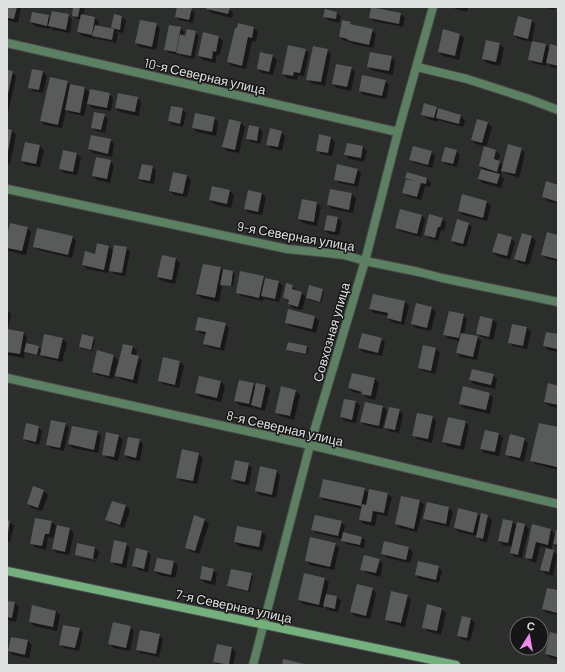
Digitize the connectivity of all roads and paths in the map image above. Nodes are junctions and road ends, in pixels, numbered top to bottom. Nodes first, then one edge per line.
1 (433, 7) edge
2 (7, 43) edge
3 (416, 67) junction
4 (558, 110) edge
5 (398, 132) junction
6 (7, 189) edge
7 (365, 261) junction
8 (558, 302) edge
9 (7, 378) edge
10 (310, 445) junction
11 (558, 504) edge
12 (7, 571) edge
13 (264, 624) junction
14 (253, 665) edge
15 (456, 665) edge

1 - 3 street, Совхозная улица
2 - 5 street, 10-я Северная улица
3 - 4 street
3 - 5 street, Совхозная улица
5 - 7 street, Совхозная улица
6 - 7 street, 9-я Северная улица
7 - 8 street, 9-я Северная улица
7 - 10 street, Совхозная улица
9 - 10 street, 8-я Северная улица
10 - 11 street, 8-я Северная улица
10 - 13 street, Совхозная улица
12 - 13 main road, 7-я Северная улица
13 - 14 street, Совхозная улица
13 - 15 main road, 7-я Северная улица

